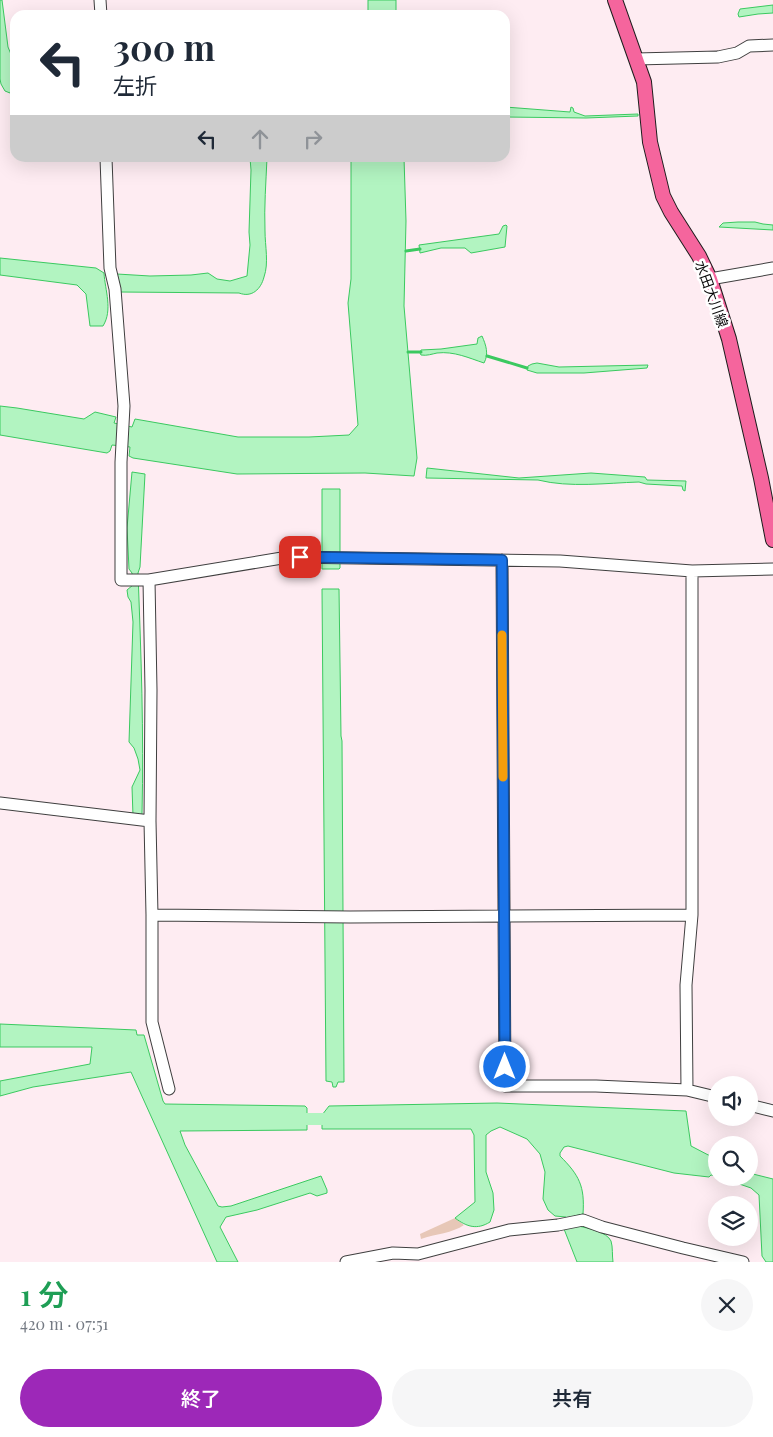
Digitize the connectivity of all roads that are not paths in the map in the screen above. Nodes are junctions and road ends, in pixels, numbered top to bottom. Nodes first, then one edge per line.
1 (614, 0) edge
2 (773, 44) edge
3 (636, 59) junction
4 (106, 162) edge
5 (773, 268) edge
6 (710, 279) junction
7 (773, 540) edge
8 (502, 560) junction
9 (773, 569) edge
10 (692, 571) junction
11 (149, 580) junction
12 (0, 803) edge
13 (150, 821) junction
14 (152, 915) junction
15 (505, 915) junction
16 (692, 915) junction
17 (168, 1089) dead end
18 (687, 1090) junction
19 (708, 1095) edge
20 (758, 1107) edge
21 (773, 1111) edge
22 (346, 1262) edge
23 (743, 1262) edge

1 - 3 main road, 水田大川線
2 - 3 street
3 - 6 main road, 水田大川線
4 - 11 street
5 - 6 street
6 - 7 main road, 水田大川線
8 - 10 street
8 - 11 street
8 - 15 street
9 - 10 street
10 - 16 street
11 - 13 street
12 - 13 street
13 - 14 street
14 - 15 street
14 - 17 street
15 - 16 street
15 - 18 street
16 - 18 street
18 - 19 street
20 - 21 street
22 - 23 street

